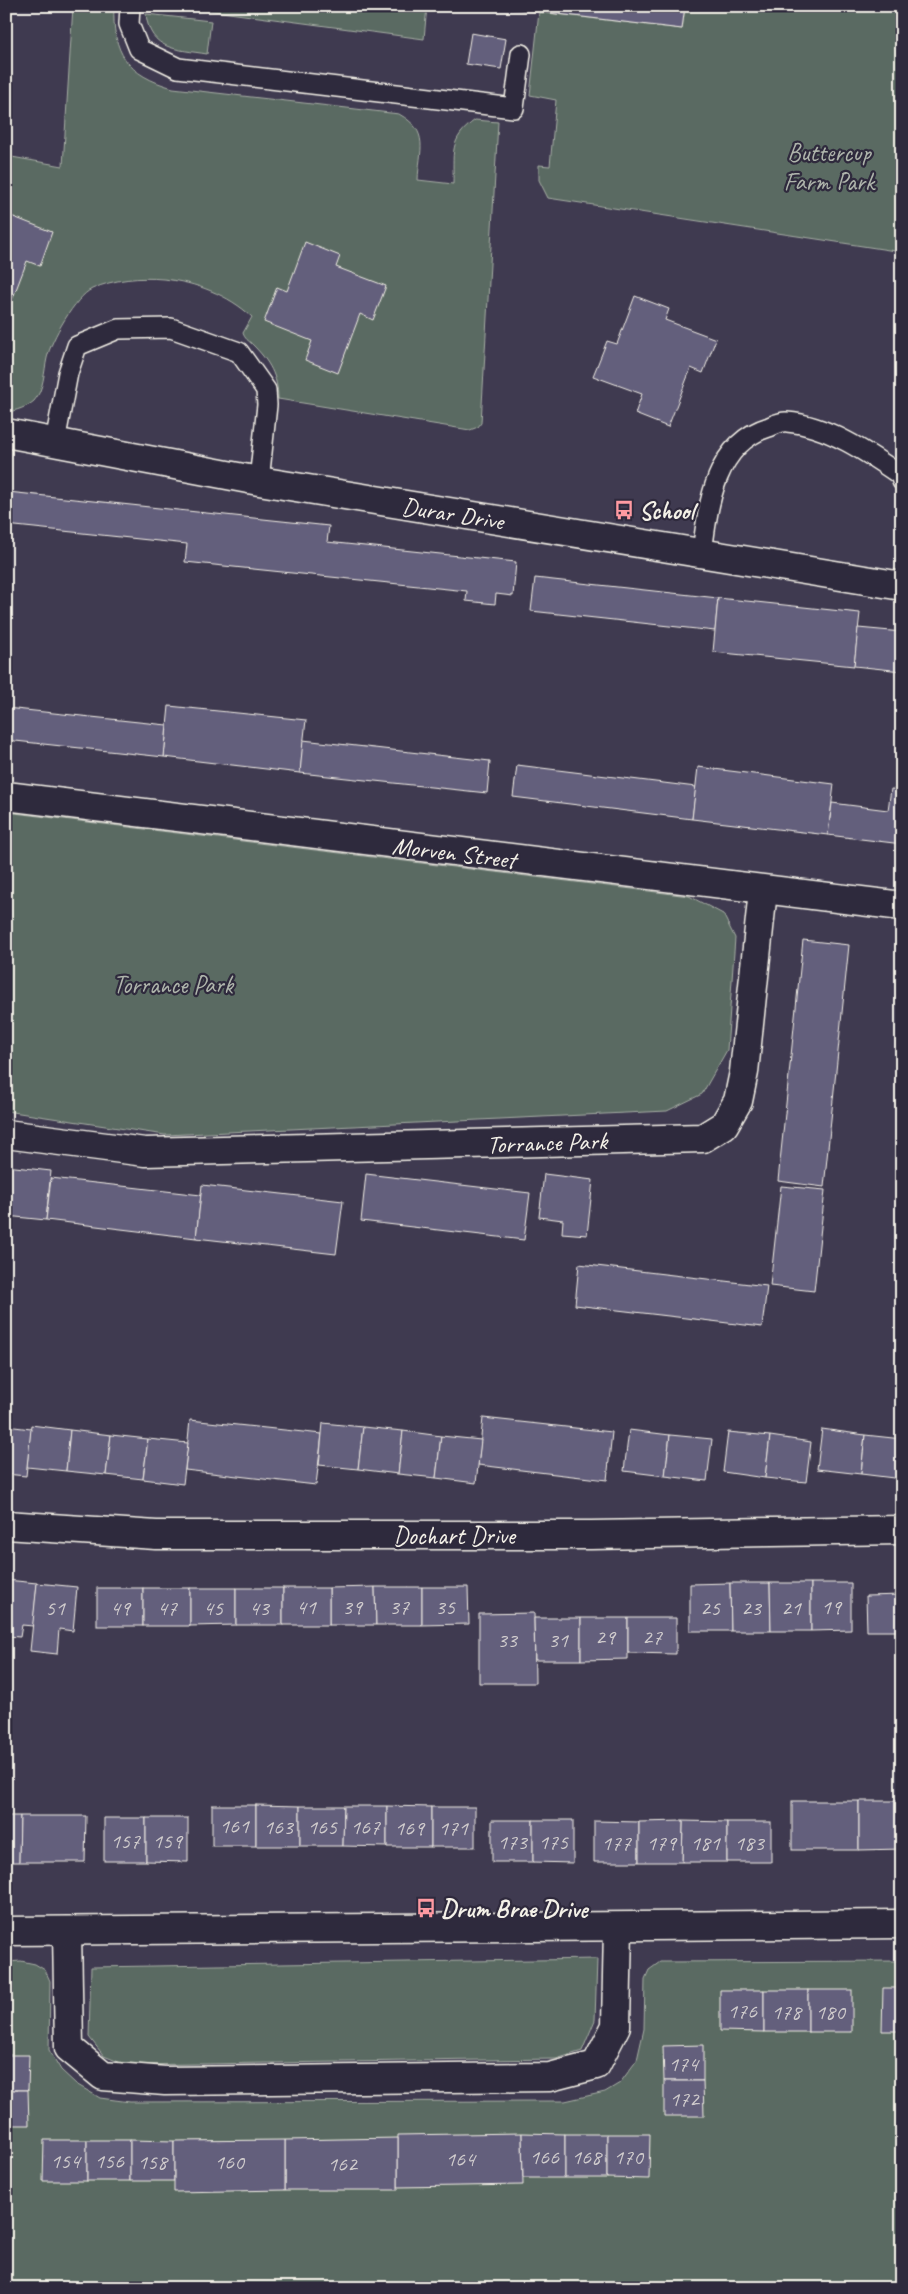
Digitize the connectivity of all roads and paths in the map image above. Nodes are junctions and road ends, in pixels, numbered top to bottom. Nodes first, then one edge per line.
1 (130, 6) edge
2 (521, 54) dead end
3 (6, 433) edge
4 (54, 442) junction
5 (259, 481) junction
6 (902, 481) edge
7 (702, 553) junction
8 (902, 586) edge
9 (6, 796) edge
10 (763, 890) junction
11 (902, 906) edge
12 (6, 1134) edge
13 (6, 1525) edge
14 (902, 1530) edge
15 (902, 1924) edge
16 (618, 1927) junction
17 (6, 1931) edge
18 (67, 1931) junction

1 - 2 lane
3 - 4 street, Durar Drive
4 - 5 street, Durar Drive
4 - 5 lane
5 - 7 street, Durar Drive
6 - 7 lane
7 - 8 street, Durar Drive
9 - 10 street, Morven Street
10 - 11 street, Morven Street
10 - 12 street, Torrance Park
13 - 14 street, Dochart Drive
15 - 16 street
16 - 18 street
16 - 18 street
17 - 18 street

